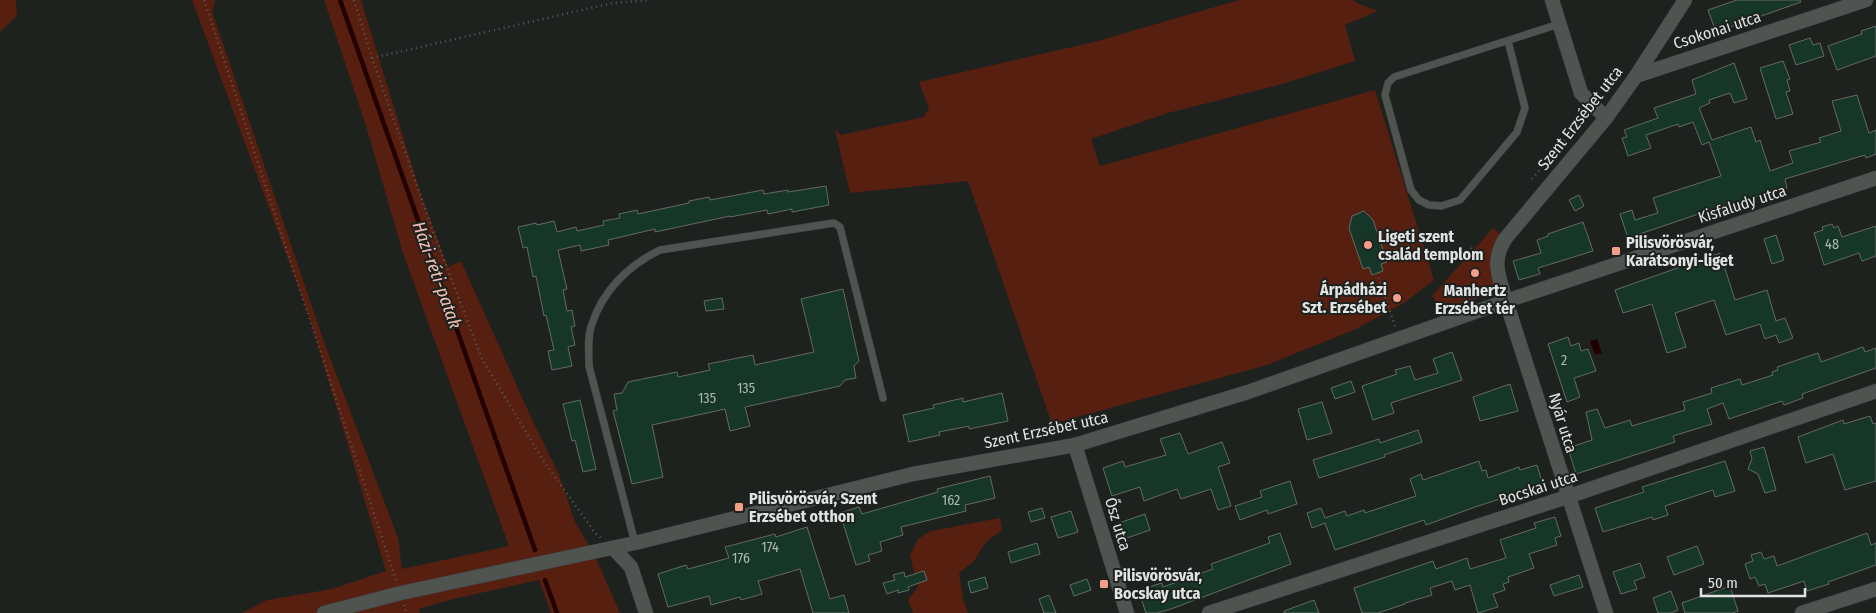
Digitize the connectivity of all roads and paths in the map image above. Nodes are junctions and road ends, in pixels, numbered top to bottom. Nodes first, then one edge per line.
1 (204, 0) edge
2 (354, 0) edge
3 (651, 0) edge
4 (1552, 0) edge
5 (1684, 0) edge
6 (1866, 0) edge
7 (1559, 24) junction
8 (1508, 41) junction
9 (372, 58) junction
10 (1636, 76) junction
11 (1594, 106) junction
12 (1606, 118) junction
13 (1876, 178) edge
14 (1532, 179) dead end
15 (1378, 273) dead end
16 (1506, 301) junction
17 (1396, 330) dead end
18 (1876, 392) edge
19 (883, 398) dead end
20 (1075, 445) junction
21 (1567, 496) junction
22 (635, 543) junction
23 (613, 548) junction
24 (1876, 588) edge
25 (401, 593) junction
26 (324, 613) edge
27 (646, 613) edge
28 (1127, 613) edge
29 (1209, 613) edge
30 (1606, 613) edge
31 (1802, 613) edge

1 - 25 path
2 - 9 path
3 - 9 path
4 - 7 street
5 - 10 street, Szent Erzsébet utca
6 - 10 street, Csokonai utca
7 - 8 lane
7 - 11 street
8 - 8 lane
9 - 23 path
10 - 12 street, Szent Erzsébet utca
11 - 12 street
11 - 14 path
12 - 16 street, Szent Erzsébet utca
13 - 16 street, Kisfaludy utca
15 - 17 path
16 - 20 street, Szent Erzsébet utca
16 - 21 street, Nyár utca
18 - 21 street, Bocskai utca
19 - 22 lane
20 - 22 street, Szent Erzsébet utca
20 - 28 street, Ősz utca
21 - 29 street, Bocskai utca
21 - 30 street, Nyár utca
22 - 23 street, Szent Erzsébet utca
23 - 25 street, Szent Erzsébet utca
23 - 27 street
24 - 31 street
25 - 26 street, Szent Erzsébet utca

